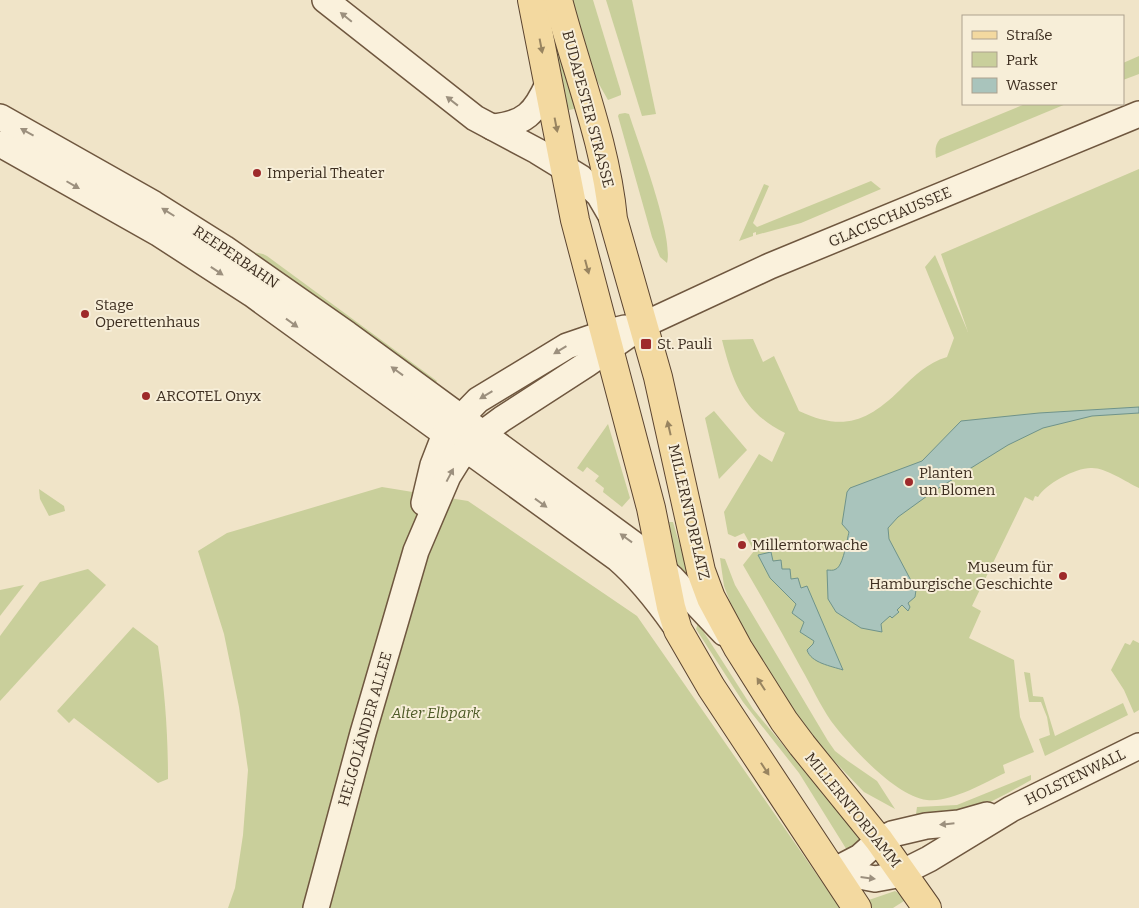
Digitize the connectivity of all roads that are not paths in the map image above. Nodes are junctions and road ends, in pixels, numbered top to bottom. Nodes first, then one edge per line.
1 (325, 0) edge
2 (532, 0) edge
3 (558, 0) edge
4 (548, 84) junction
5 (1139, 114) edge
6 (0, 117) edge
7 (492, 127) junction
8 (0, 144) edge
9 (563, 166) junction
10 (613, 219) junction
11 (642, 325) junction
12 (607, 341) junction
13 (452, 425) junction
14 (475, 442) junction
15 (416, 551) junction
16 (663, 570) junction
17 (678, 630) junction
18 (738, 648) junction
19 (1139, 746) edge
20 (1011, 809) junction
21 (879, 840) junction
22 (833, 871) junction
23 (903, 873) junction
24 (316, 908) edge
25 (857, 908) edge
26 (927, 908) edge

7 -> 1 main road
2 -> 4 main road, BUDAPESTER STRASSE
3 - 10 main road, BUDAPESTER STRASSE
4 - 7 main road
4 -> 9 main road, BUDAPESTER STRASSE
5 - 11 main road, GLACISCHAUSSEE
13 -> 6 main road, REEPERBAHN
7 - 9 main road
8 -> 13 main road, REEPERBAHN
9 - 10 main road, BUDAPESTER STRASSE
9 -> 12 main road, BUDAPESTER STRASSE
10 - 11 main road, BUDAPESTER STRASSE
11 - 12 main road
18 -> 11 main road, MILLERNTORPLATZ
12 -> 13 main road
12 - 14 main road
12 - 16 main road
13 - 14 main road, MILLERNTORPLATZ
13 - 15 main road, HELGOLÄNDER ALLEE
15 -> 14 main road, HELGOLÄNDER ALLEE
16 -> 14 main road, MILLERNTORPLATZ
14 -> 17 main road, MILLERNTORPLATZ
15 - 24 main road, HELGOLÄNDER ALLEE
16 - 17 main road
16 - 18 main road, MILLERNTORPLATZ
17 -> 22 main road
21 -> 18 main road, MILLERNTORDAMM
19 - 20 main road, HOLSTENWALL
20 -> 21 main road, HOLSTENWALL
20 - 23 main road, HOLSTENWALL
21 - 22 main road, HOLSTENWALL
21 - 23 main road, MILLERNTORDAMM
22 -> 23 main road, MILLERNTORDAMM
22 - 25 main road
23 - 26 main road

